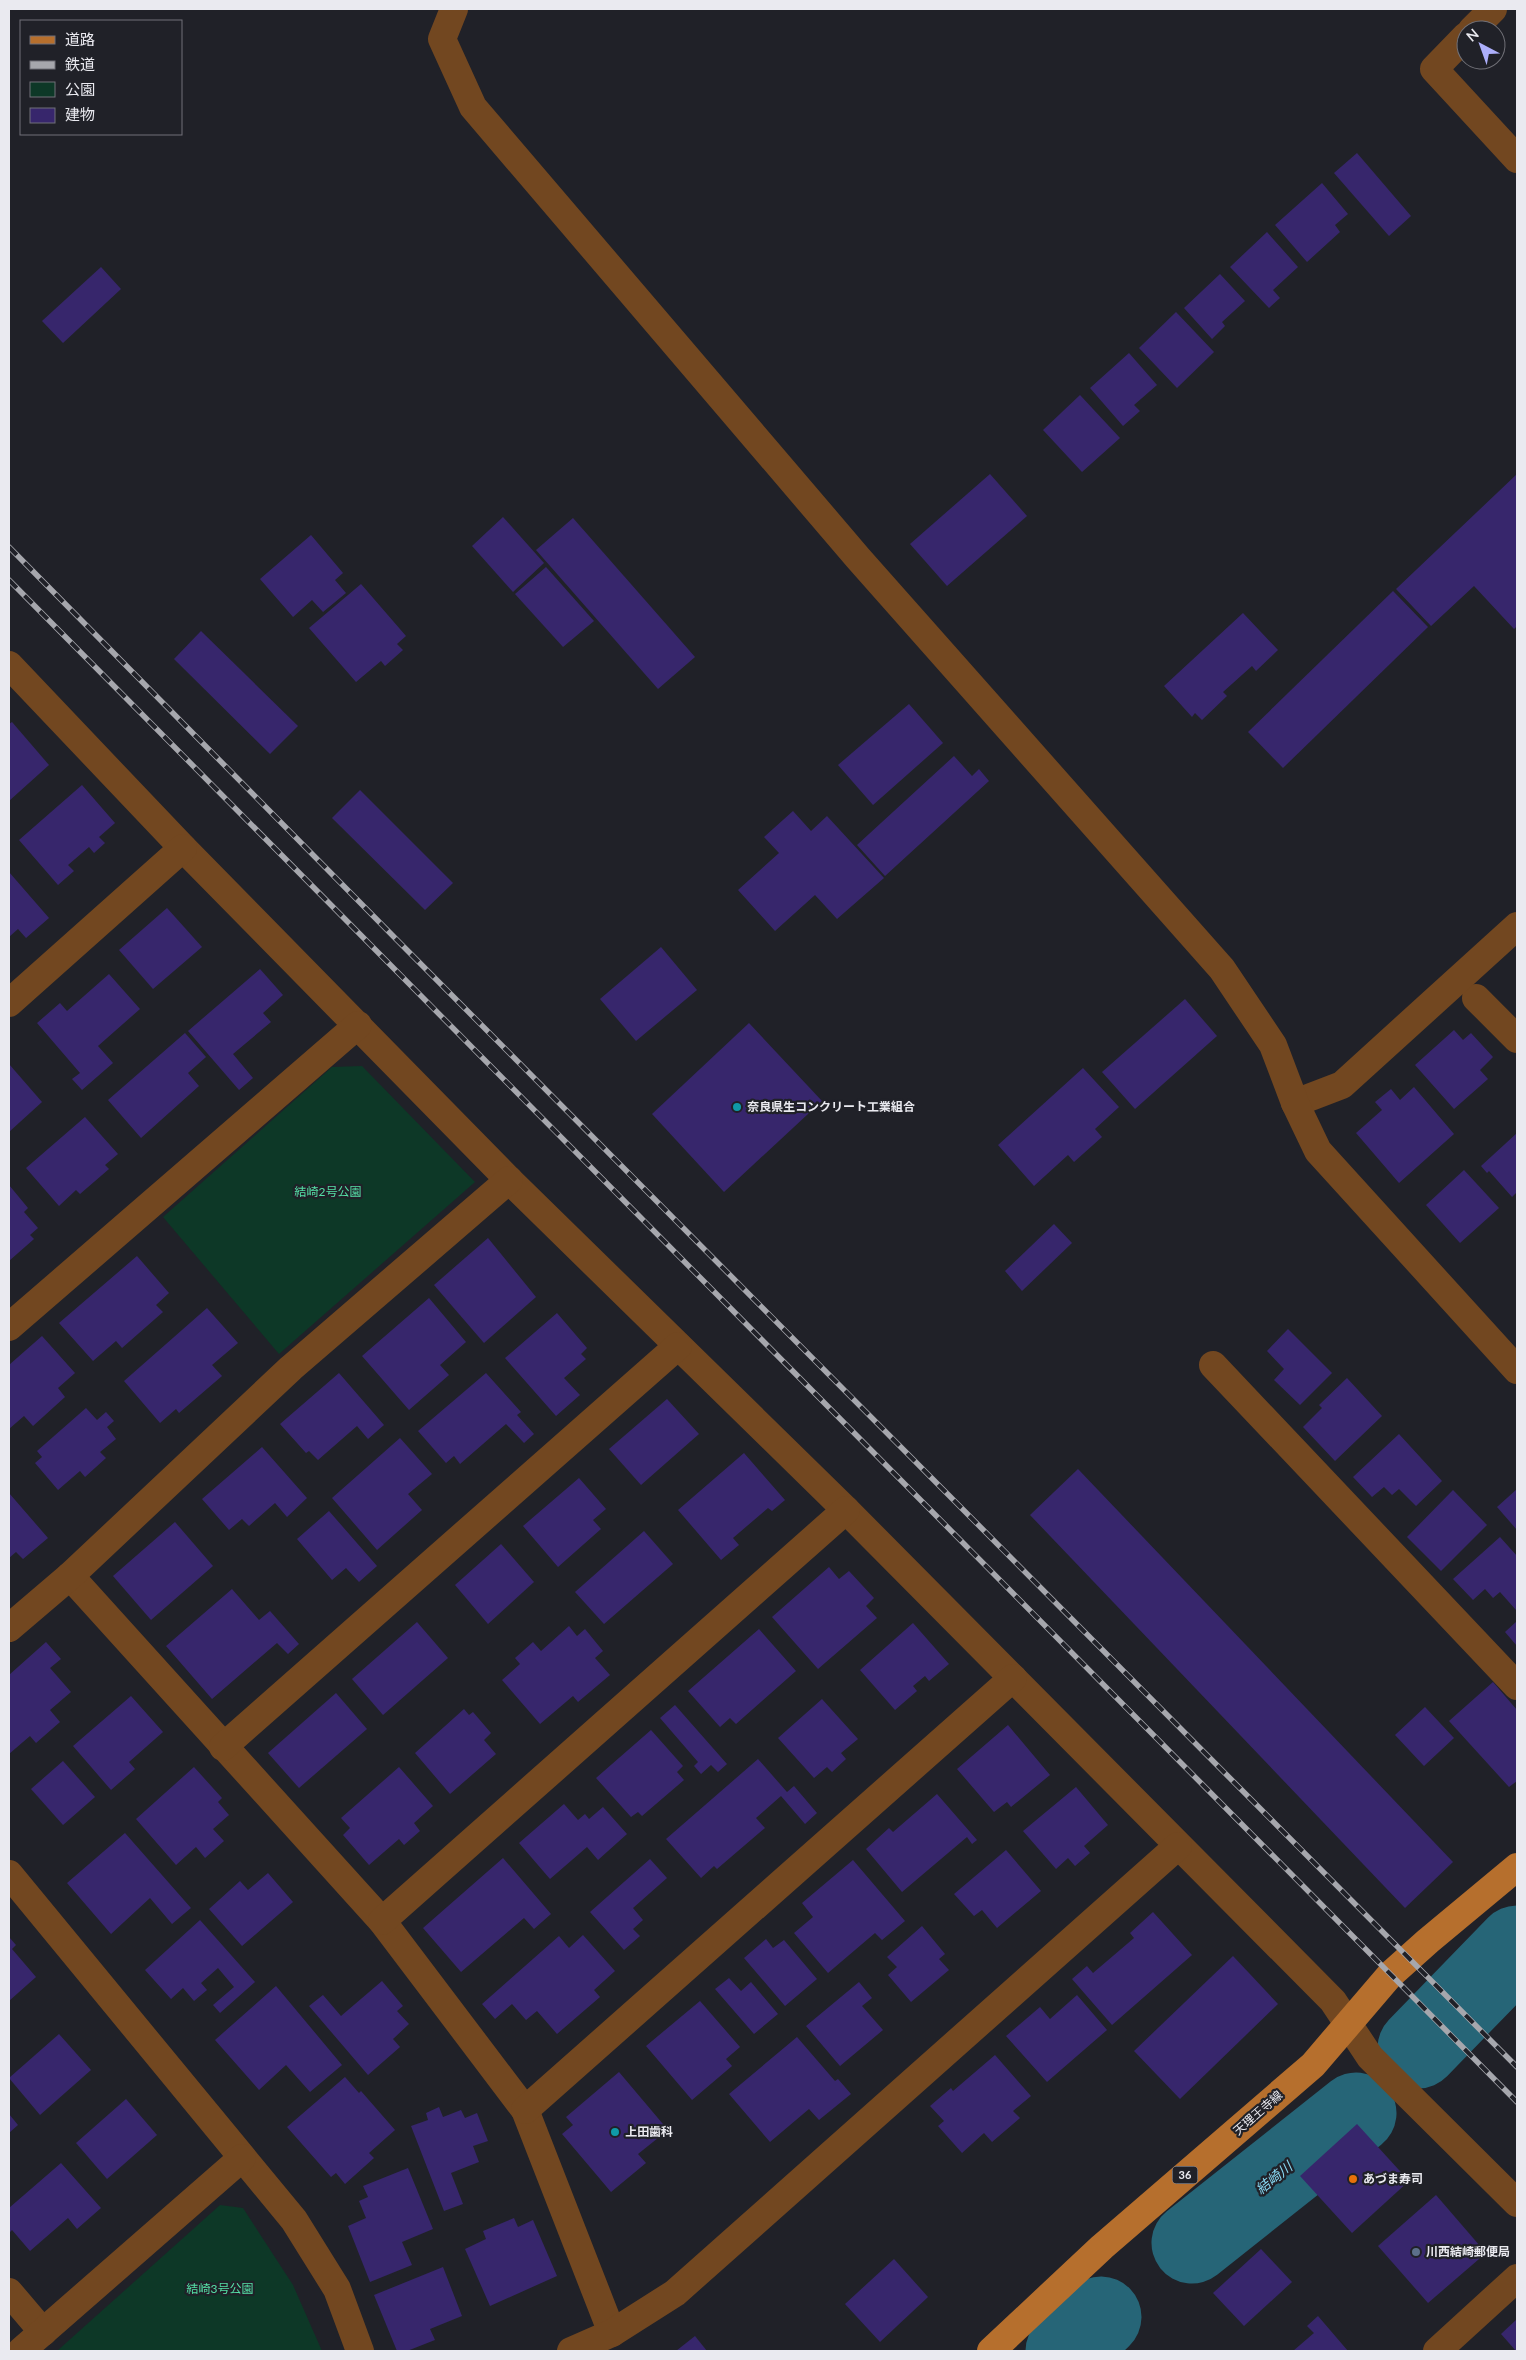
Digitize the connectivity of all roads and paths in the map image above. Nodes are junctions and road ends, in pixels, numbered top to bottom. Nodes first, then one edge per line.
1 (454, 9) edge
2 (1493, 9) edge
3 (1482, 20) edge
4 (1456, 46) edge
5 (1517, 159) edge
6 (12, 675) edge
7 (183, 848) junction
8 (1517, 926) edge
9 (1476, 998) dead end
10 (9, 1003) edge
11 (358, 1025) junction
12 (1517, 1039) edge
13 (1295, 1103) junction
14 (510, 1180) junction
15 (9, 1327) edge
16 (678, 1346) junction
17 (1213, 1365) dead end
18 (1517, 1370) edge
19 (846, 1510) junction
20 (70, 1576) junction
21 (9, 1628) edge
22 (1013, 1678) junction
23 (1517, 1686) edge
24 (223, 1747) junction
25 (1178, 1846) junction
26 (1517, 1867) edge
27 (9, 1874) edge
28 (382, 1921) junction
29 (1347, 2023) junction
30 (525, 2110) junction
31 (242, 2158) junction
32 (1517, 2203) edge
33 (1517, 2278) edge
34 (9, 2292) edge
35 (43, 2332) junction
36 (612, 2333) junction
37 (20, 2351) edge
38 (360, 2351) edge
39 (571, 2351) edge
40 (992, 2351) edge
41 (1437, 2351) edge

1 - 13 street
2 - 3 street
4 - 5 street
6 - 7 street
7 - 10 street
7 - 11 street
8 - 13 street
9 - 12 street
11 - 14 street
11 - 15 street
13 - 18 street
14 - 16 street
14 - 20 street
16 - 19 street
16 - 24 street
17 - 23 street
19 - 22 street
19 - 28 street
20 - 21 street
20 - 24 street
22 - 25 street
22 - 30 street
24 - 28 street
25 - 29 street
25 - 36 street
26 - 29 main road, 天理王寺線 / 36
27 - 31 street
28 - 30 street
29 - 32 street
29 - 40 main road, 天理王寺線 / 36
30 - 36 street
31 - 35 street
31 - 38 street
33 - 41 street
34 - 35 street
35 - 37 street
36 - 39 street

